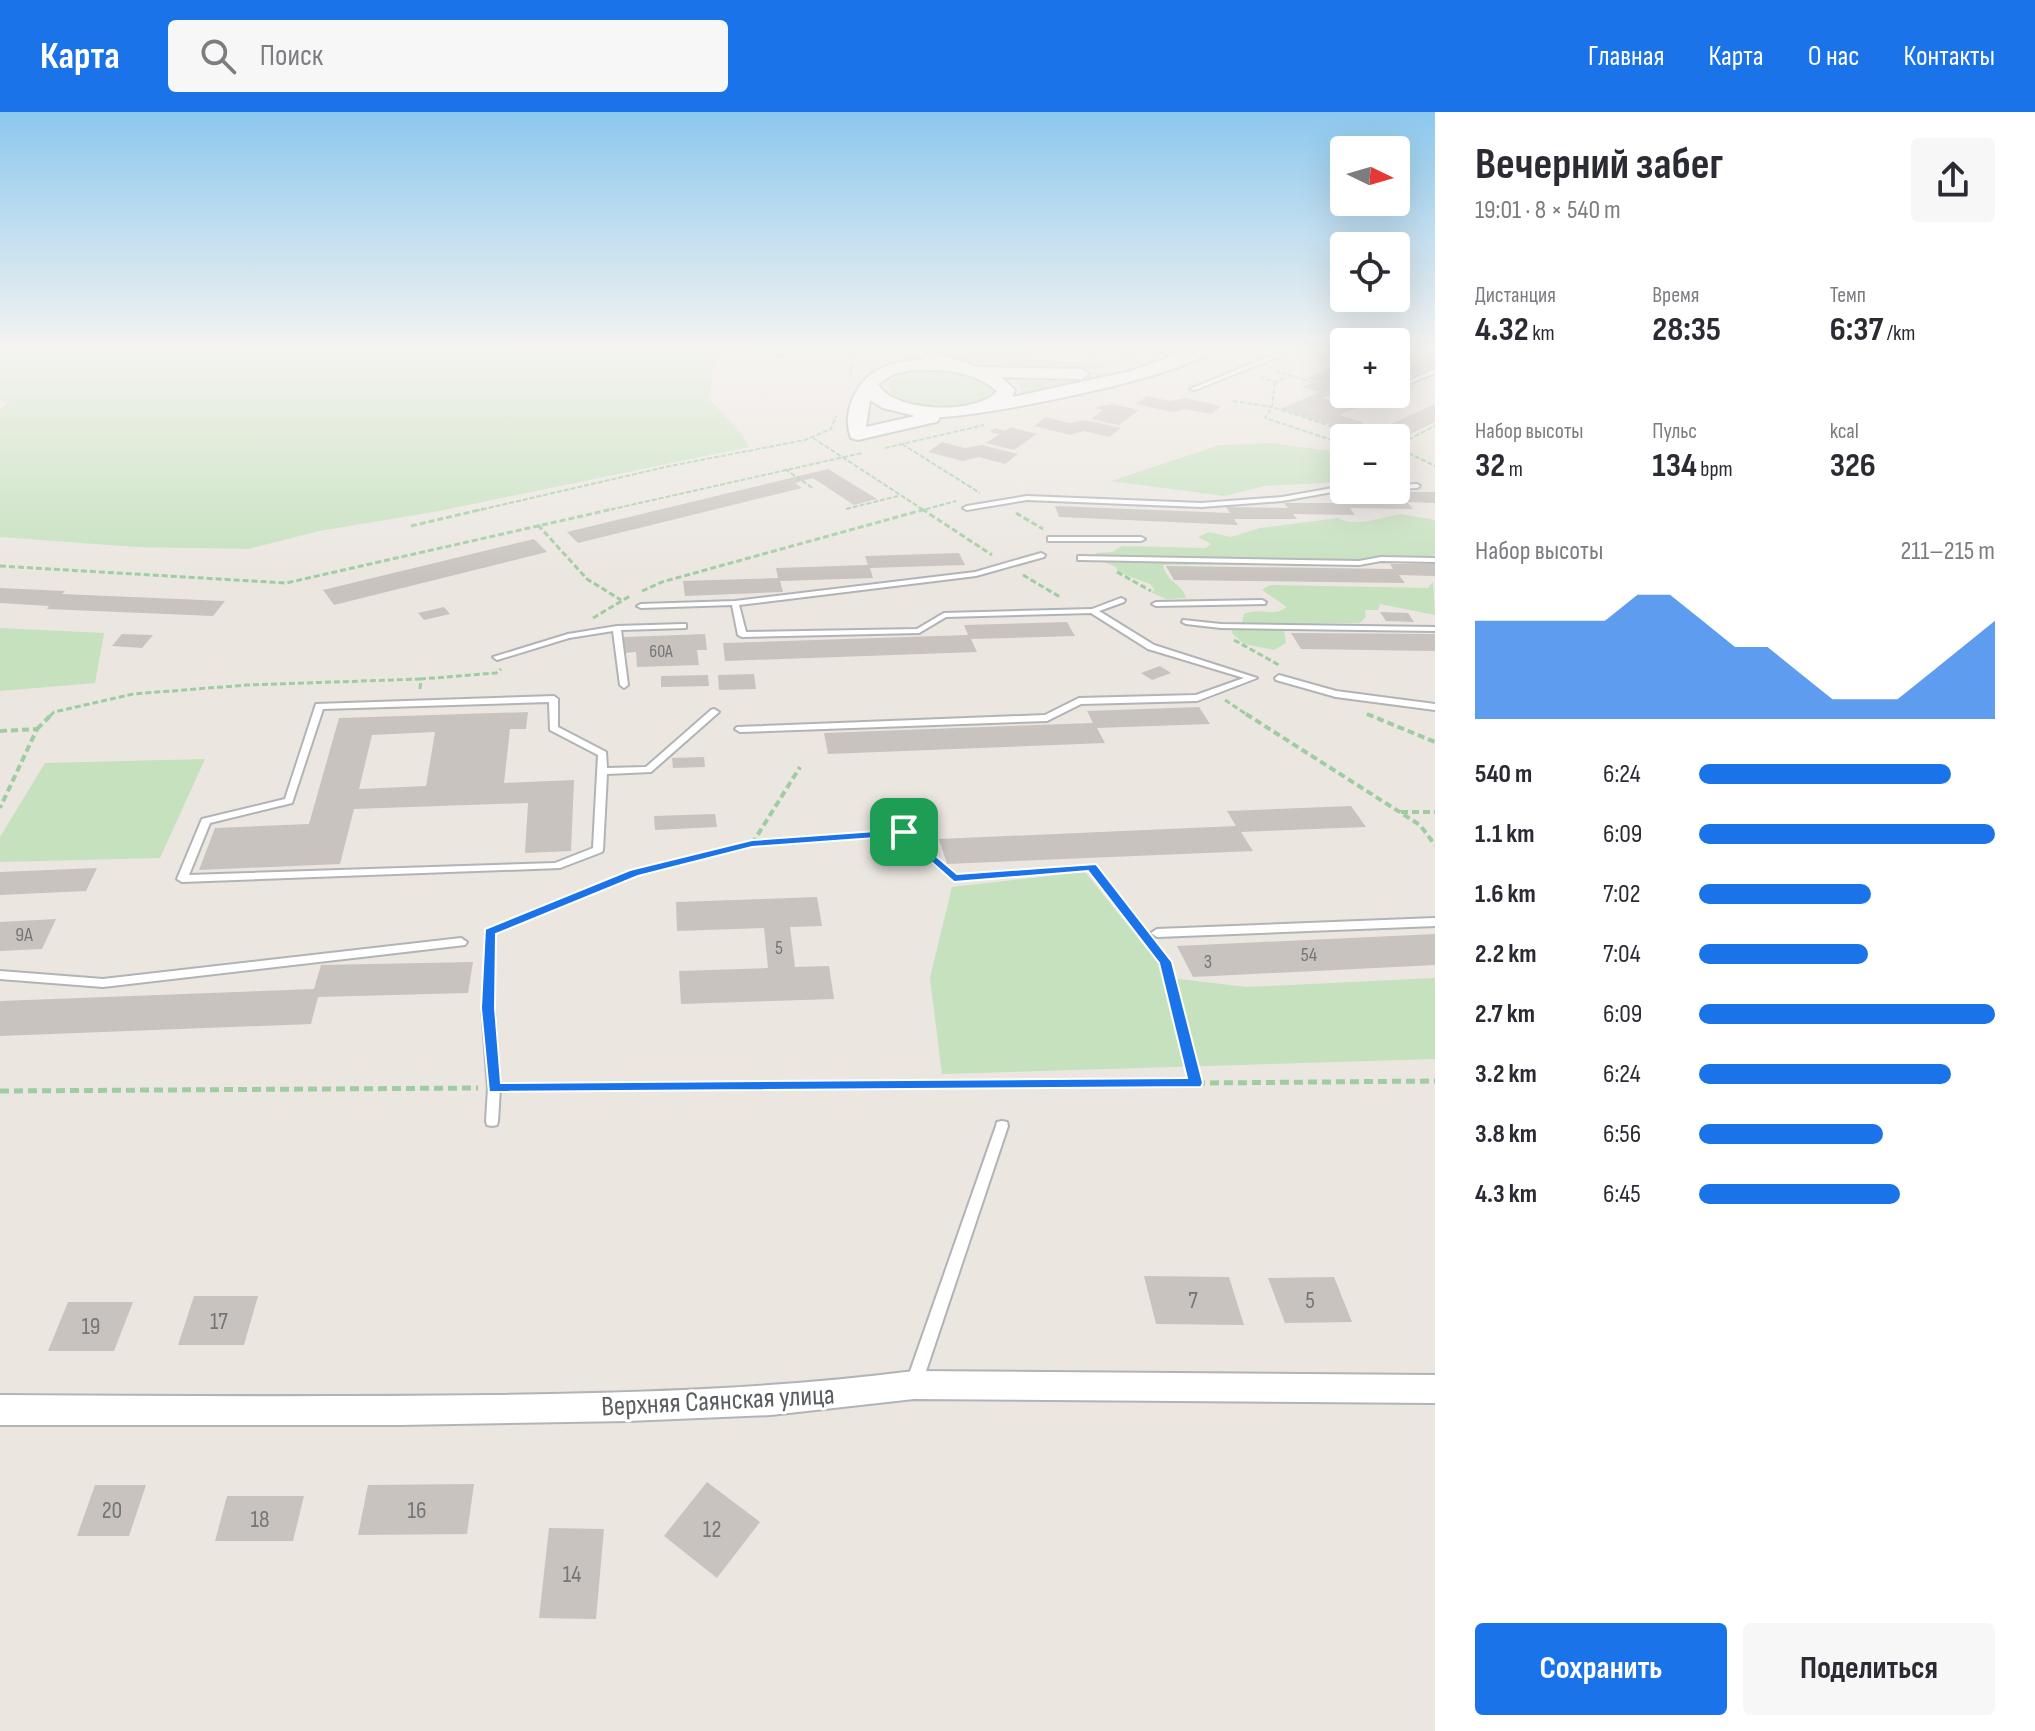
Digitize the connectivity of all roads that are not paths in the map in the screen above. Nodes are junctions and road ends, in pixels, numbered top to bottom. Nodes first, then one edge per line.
1 (857, 426) edge
2 (915, 426) edge
3 (1410, 486) edge
4 (1417, 486) dead end
5 (1330, 490) edge
6 (967, 508) dead end
7 (1051, 539) dead end
8 (1141, 539) dead end
9 (1041, 555) dead end
10 (1081, 558) dead end
11 (1435, 560) edge
12 (1121, 600) dead end
13 (1262, 602) dead end
14 (735, 603) junction
15 (1156, 604) dead end
16 (641, 606) dead end
17 (1088, 611) junction
18 (1186, 622) dead end
19 (683, 626) dead end
20 (617, 628) junction
21 (1435, 629) edge
22 (497, 657) dead end
23 (1279, 678) dead end
24 (624, 685) dead end
25 (1435, 707) edge
26 (714, 712) dead end
27 (740, 729) dead end
28 (602, 771) junction
29 (1435, 922) edge
30 (1157, 933) dead end
31 (461, 942) dead end
32 (0, 975) edge
33 (488, 1008) road end
34 (492, 1121) dead end
35 (1002, 1126) dead end
36 (914, 1385) junction
37 (1435, 1389) edge
38 (0, 1410) edge

1 - 2 main road
3 - 4 lane
5 - 6 lane
7 - 8 lane
9 - 14 lane
10 - 11 lane
12 - 17 lane
13 - 15 lane
14 - 16 lane
14 - 17 lane
17 - 27 lane
18 - 21 lane
19 - 20 lane
20 - 22 lane
20 - 24 lane
23 - 25 lane
26 - 28 lane
28 - 28 lane
29 - 30 lane
31 - 32 lane
33 - 34 lane
35 - 36 lane
36 - 37 street, Верхняя Саянская улица
36 - 38 street, Верхняя Саянская улица

